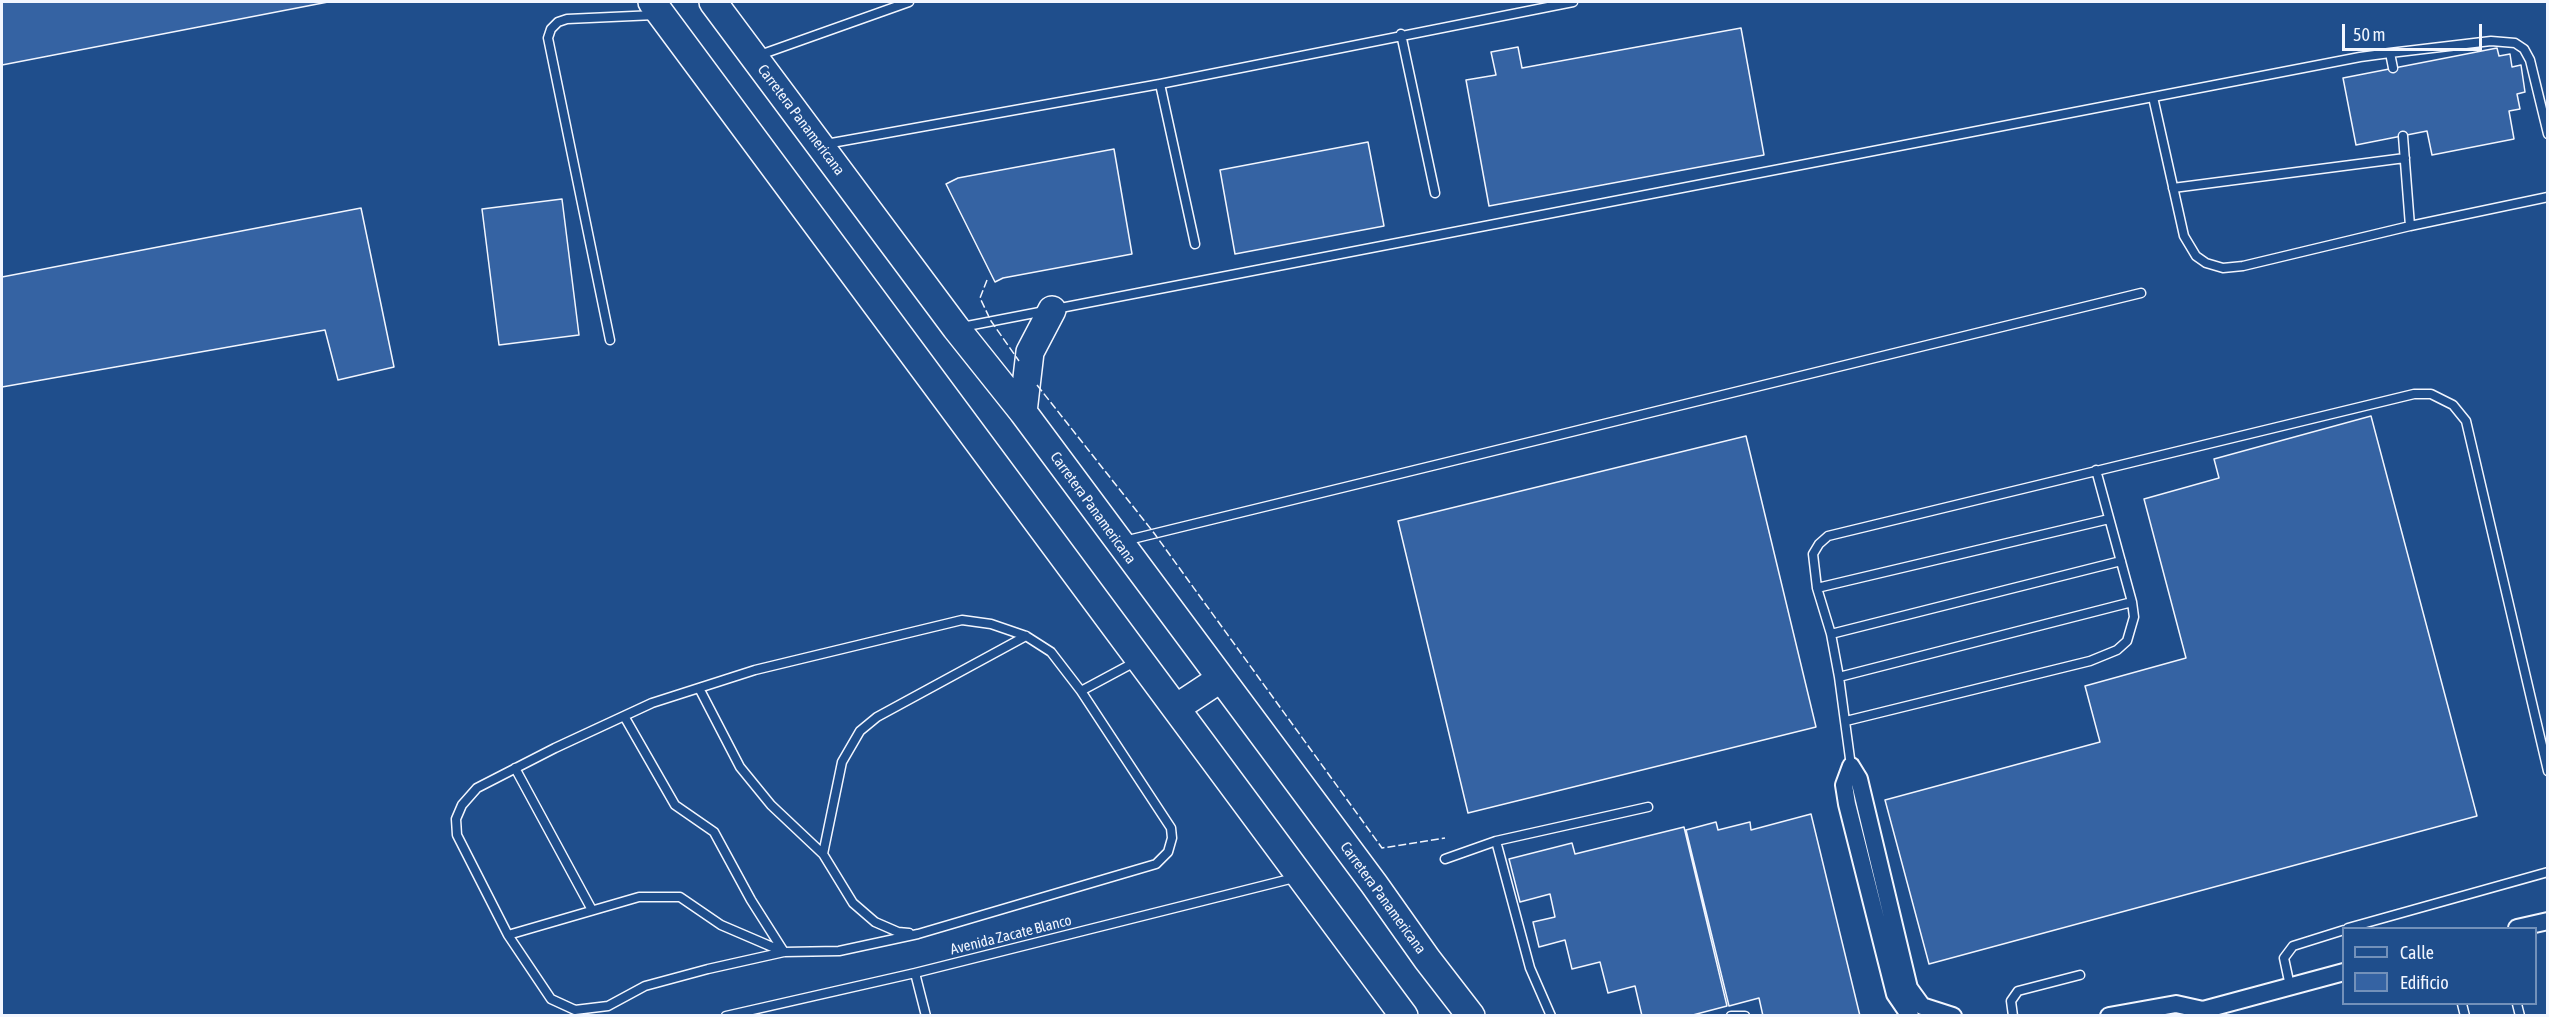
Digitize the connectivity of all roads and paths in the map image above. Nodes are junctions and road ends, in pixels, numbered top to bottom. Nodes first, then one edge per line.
1 (713, 2) edge
2 (909, 2) edge
3 (1574, 2) edge
4 (657, 8) edge
5 (1401, 34) junction
6 (2390, 53) junction
7 (754, 57) junction
8 (2393, 68) dead end
9 (1160, 84) junction
10 (2153, 97) junction
11 (2547, 134) edge
12 (2403, 136) dead end
13 (819, 145) junction
14 (2405, 158) junction
15 (2173, 188) junction
16 (1435, 193) dead end
17 (2547, 197) edge
18 (2410, 226) junction
19 (1195, 244) dead end
20 (2141, 293) dead end
21 (1052, 310) junction
22 (956, 328) junction
23 (610, 340) dead end
24 (1023, 412) junction
25 (2096, 470) junction
26 (2109, 519) junction
27 (1118, 542) junction
28 (2121, 561) junction
29 (1817, 588) junction
30 (2132, 602) junction
31 (1831, 634) junction
32 (1026, 636) junction
33 (1140, 659) junction
34 (1839, 677) junction
35 (1220, 679) junction
36 (699, 688) junction
37 (1081, 691) junction
38 (1176, 708) junction
39 (624, 716) junction
40 (1845, 721) junction
41 (1851, 766) junction
42 (515, 768) junction
43 (2547, 771) edge
44 (1648, 807) dead end
45 (1496, 842) junction
46 (823, 854) junction
47 (1445, 859) dead end
48 (2547, 872) edge
49 (1300, 876) junction
50 (592, 910) junction
51 (2547, 921) edge
52 (2353, 927) edge
53 (2521, 927) edge
54 (2342, 930) edge
55 (918, 934) junction
56 (508, 935) junction
57 (784, 952) junction
58 (2342, 972) edge
59 (915, 973) junction
60 (2080, 975) dead end
61 (2290, 986) junction
62 (2177, 1010) edge
63 (2199, 1013) edge
64 (726, 1016) edge
65 (926, 1016) edge
66 (1404, 1016) edge
67 (1471, 1016) edge
68 (1551, 1016) edge
69 (1731, 1016) edge
70 (1745, 1016) edge
71 (1910, 1016) edge
72 (1953, 1016) edge
73 (2013, 1016) edge
74 (2109, 1016) edge

1 - 7 main road, Carretera Panamericana
2 - 7 lane
3 - 5 lane
4 - 23 lane
4 - 33 main road
5 - 9 lane
5 - 16 lane
6 - 8 lane
6 - 10 lane
6 - 11 lane
7 - 13 main road, Carretera Panamericana
9 - 13 lane
9 - 19 lane
10 - 15 lane
10 - 21 lane
12 - 14 lane
13 - 22 main road, Carretera Panamericana
14 - 15 lane
14 - 18 lane
15 - 18 lane
17 - 18 lane
20 - 27 lane
21 - 22 lane
21 - 24 main road
22 - 24 main road, Carretera Panamericana
24 - 27 main road, Carretera Panamericana
25 - 26 lane
25 - 29 lane
25 - 43 lane
26 - 28 lane
26 - 29 lane
27 - 35 main road, Carretera Panamericana
28 - 30 lane
28 - 31 lane
29 - 31 lane
30 - 34 lane
30 - 40 lane
31 - 34 lane
32 - 36 lane
32 - 37 lane
32 - 46 lane
33 - 37 lane
33 - 38 main road
34 - 40 lane
35 - 38 main road
35 - 67 main road, Carretera Panamericana
36 - 39 lane
36 - 46 lane
37 - 55 lane
38 - 49 main road
39 - 42 lane
39 - 57 lane
40 - 41 lane
41 - 71 street
41 - 72 street
42 - 50 lane
42 - 56 lane
44 - 45 lane
45 - 47 lane
45 - 68 lane
46 - 55 lane
48 - 52 lane
49 - 59 lane, Avenida Zacate Blanco
49 - 66 main road
50 - 56 lane
50 - 57 lane
51 - 53 street
54 - 61 lane
55 - 57 lane
56 - 57 lane
58 - 61 street
59 - 64 lane, Avenida Zacate Blanco
59 - 65 lane
60 - 73 lane
61 - 63 street
62 - 63 street
62 - 74 street
69 - 70 lane

